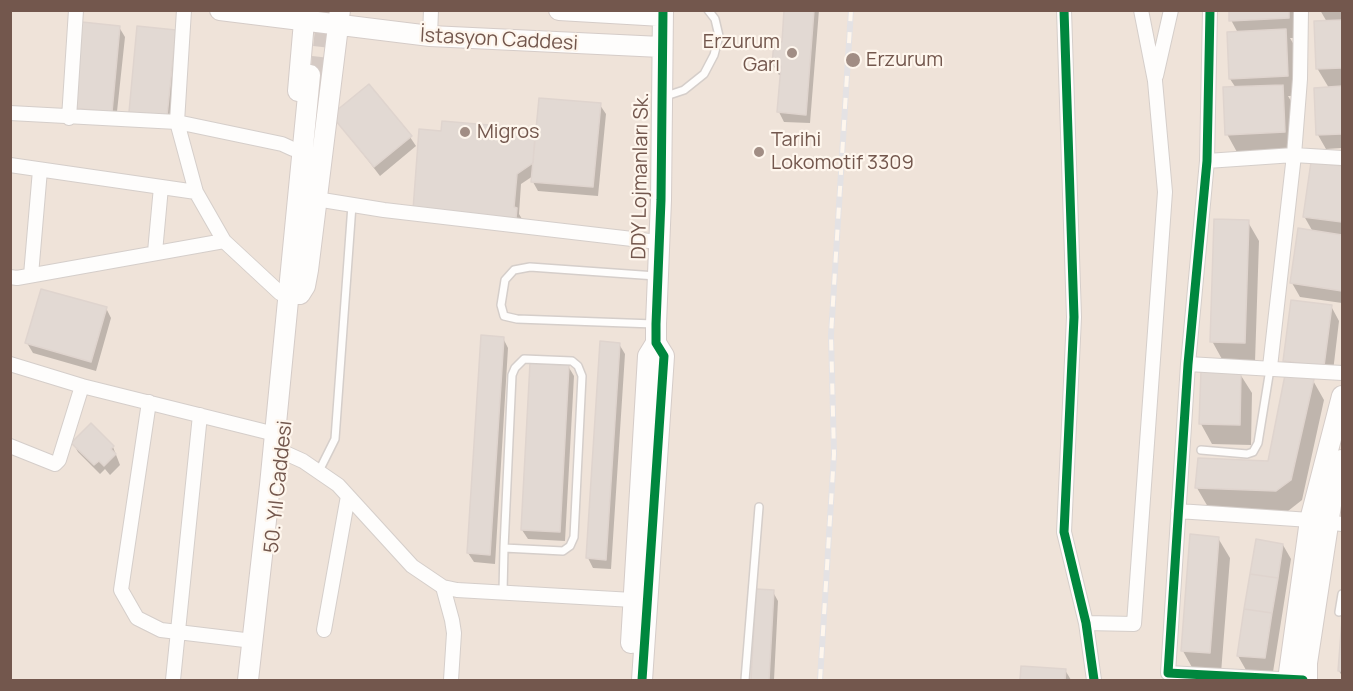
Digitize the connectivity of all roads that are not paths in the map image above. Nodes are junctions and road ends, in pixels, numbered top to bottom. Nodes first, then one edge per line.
1 (76, 10) edge
2 (184, 10) edge
3 (220, 10) edge
4 (431, 10) edge
5 (559, 10) edge
6 (708, 10) edge
7 (1064, 10) edge
8 (1142, 10) edge
9 (1171, 10) edge
10 (1210, 10) edge
11 (1301, 10) edge
12 (662, 13) edge
13 (304, 16) edge
14 (339, 19) edge
15 (430, 36) junction
16 (661, 47) junction
17 (1155, 81) junction
18 (661, 98) junction
19 (10, 113) edge
20 (69, 118) junction
21 (177, 122) junction
22 (293, 149) junction
23 (1294, 155) junction
24 (1342, 158) edge
25 (1207, 161) junction
26 (10, 165) edge
27 (40, 170) junction
28 (161, 187) junction
29 (196, 192) junction
30 (316, 199) junction
31 (352, 205) junction
32 (224, 241) junction
33 (658, 242) junction
34 (155, 252) junction
35 (657, 276) junction
36 (17, 280) edge
37 (280, 293) junction
38 (300, 294) junction
39 (286, 319) junction
40 (656, 334) junction
41 (10, 364) edge
42 (1188, 364) junction
43 (1270, 367) junction
44 (1342, 373) edge
45 (82, 386) junction
46 (1342, 396) edge
47 (149, 402) junction
48 (200, 415) junction
49 (275, 434) junction
50 (10, 446) edge
51 (1200, 450) dead end
52 (283, 452) junction
53 (1342, 460) edge
54 (319, 471) junction
55 (348, 496) junction
56 (759, 507) dead end
57 (1178, 511) junction
58 (1328, 513) edge
59 (504, 548) junction
60 (443, 587) junction
61 (503, 592) junction
62 (1342, 594) edge
63 (633, 600) junction
64 (1340, 612) dead end
65 (1086, 623) junction
66 (324, 630) dead end
67 (177, 632) junction
68 (253, 641) junction
69 (1168, 677) edge
70 (1296, 680) edge
71 (173, 681) edge
72 (248, 681) edge
73 (257, 681) edge
74 (451, 681) edge
75 (629, 681) edge
76 (642, 681) edge
77 (745, 681) edge
78 (1094, 681) edge

1 - 20 street
2 - 21 street
3 - 13 main road, İstasyon Caddesi
4 - 15 street
5 - 12 main road, İstasyon Caddesi
6 - 18 lane
7 - 65 street
8 - 17 street
9 - 17 street
10 - 25 street
11 - 23 street
12 - 16 main road, DDY Lojmanları Sk.
13 - 14 main road, İstasyon Caddesi
13 - 22 main road, 50. Yıl Caddesi
14 - 15 main road, İstasyon Caddesi
14 - 30 main road, 50. Yıl Caddesi
15 - 16 main road, İstasyon Caddesi
16 - 18 main road, DDY Lojmanları Sk.
17 - 65 street
18 - 33 main road, DDY Lojmanları Sk.
19 - 20 street
20 - 21 street
21 - 22 street
21 - 29 street
22 - 37 main road, 50. Yıl Caddesi
23 - 24 street
23 - 25 street
23 - 43 street
25 - 42 street
26 - 27 street
27 - 28 street
27 - 36 street
28 - 29 street
28 - 34 street
29 - 32 street
30 - 31 street
30 - 38 main road, 50. Yıl Caddesi
31 - 33 street
31 - 54 lane
32 - 34 street
32 - 37 street
33 - 35 main road, DDY Lojmanları Sk.
34 - 36 street
35 - 40 main road, DDY Lojmanları Sk.
35 - 40 lane
37 - 39 main road, 50. Yıl Caddesi
38 - 39 main road, 50. Yıl Caddesi
38 - 52 main road, 50. Yıl Caddesi
39 - 49 main road, 50. Yıl Caddesi
40 - 63 main road
40 - 76 main road
41 - 45 street
42 - 43 street
42 - 57 street
43 - 44 street
43 - 51 lane
45 - 47 street
45 - 50 street
46 - 58 main road
47 - 48 street
47 - 67 street
48 - 49 street
48 - 67 street
49 - 68 main road, 50. Yıl Caddesi
52 - 54 street
52 - 73 main road, 50. Yıl Caddesi
53 - 58 main road
54 - 55 street
55 - 60 street
55 - 66 street
56 - 77 lane
57 - 58 street
57 - 69 street
58 - 70 main road
59 - 59 lane
59 - 61 lane
60 - 61 street
60 - 74 street
61 - 63 street
62 - 64 lane
63 - 75 main road
65 - 78 street
67 - 68 street
67 - 71 street
68 - 72 main road, 50. Yıl Caddesi
69 - 70 street

